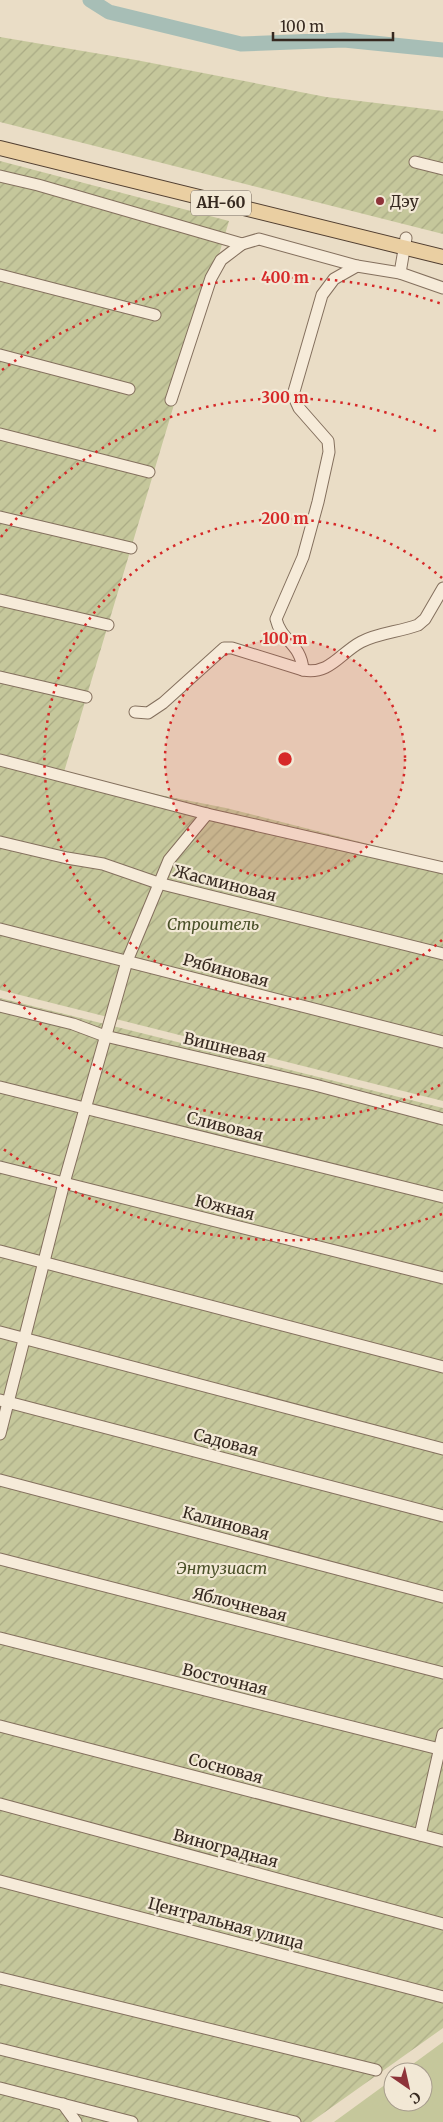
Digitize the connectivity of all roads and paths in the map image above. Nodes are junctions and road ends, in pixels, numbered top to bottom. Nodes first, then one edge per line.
1 (0, 139) edge
2 (0, 148) edge
3 (415, 162) dead end
4 (443, 169) edge
5 (0, 176) edge
6 (405, 243) junction
7 (242, 244) junction
8 (443, 248) edge
9 (443, 257) edge
10 (357, 266) junction
11 (400, 273) junction
12 (0, 275) edge
13 (443, 288) edge
14 (155, 315) dead end
15 (0, 355) edge
16 (129, 389) dead end
17 (171, 400) dead end
18 (0, 434) edge
19 (149, 472) dead end
20 (0, 517) edge
21 (132, 548) dead end
22 (443, 588) edge
23 (0, 600) edge
24 (108, 625) dead end
25 (303, 670) junction
26 (0, 677) edge
27 (86, 697) dead end
28 (135, 712) dead end
29 (0, 760) edge
30 (207, 814) junction
31 (0, 842) edge
32 (443, 868) edge
33 (158, 883) junction
34 (0, 929) edge
35 (443, 954) edge
36 (127, 961) junction
37 (0, 1006) edge
38 (106, 1036) junction
39 (443, 1042) edge
40 (0, 1087) edge
41 (84, 1108) junction
42 (443, 1119) edge
43 (0, 1166) edge
44 (64, 1183) junction
45 (443, 1197) edge
46 (0, 1251) edge
47 (44, 1262) junction
48 (443, 1278) edge
49 (0, 1332) edge
50 (24, 1338) junction
51 (443, 1367) edge
52 (4, 1401) edge
53 (0, 1434) edge
54 (443, 1449) edge
55 (0, 1480) edge
56 (443, 1516) edge
57 (0, 1559) edge
58 (443, 1597) edge
59 (0, 1638) edge
60 (443, 1673) edge
61 (0, 1726) edge
62 (443, 1734) edge
63 (441, 1750) edge
64 (0, 1804) edge
65 (420, 1835) junction
66 (443, 1841) edge
67 (0, 1880) edge
68 (443, 1924) edge
69 (0, 1978) edge
70 (443, 1996) edge
71 (0, 2049) edge
72 (376, 2070) dead end
73 (0, 2088) edge
74 (63, 2104) junction
75 (76, 2122) edge
76 (132, 2122) edge
77 (295, 2122) edge

1 - 6 main road
2 - 6 main road, АН-60
3 - 4 street
5 - 7 street
6 - 8 main road
6 - 9 main road, АН-60
6 - 11 street
7 - 10 street
7 - 17 street
10 - 11 street
10 - 25 street
11 - 13 street
12 - 14 street
15 - 16 street
18 - 19 street
20 - 21 street
22 - 25 street
23 - 24 street
25 - 28 street
26 - 27 street
29 - 30 street
30 - 32 street
30 - 33 street
31 - 33 street, Жасминовая
33 - 35 street, Жасминовая
33 - 36 street
34 - 36 street, Рябиновая
36 - 38 street
36 - 39 street, Рябиновая
37 - 38 street, Вишневая
38 - 41 street
38 - 42 street, Вишневая
40 - 41 street, Сливовая
41 - 44 street
41 - 45 street, Сливовая
43 - 44 street, Южная
44 - 47 street
44 - 48 street, Южная
46 - 47 street
47 - 50 street
47 - 51 street
49 - 50 street
50 - 52 street
50 - 54 street
52 - 53 street
52 - 56 street, Садовая
55 - 58 street, Калиновая
57 - 60 street, Яблочневая
59 - 63 street, Восточная
61 - 65 street, Сосновая
62 - 63 street
63 - 65 street
64 - 68 street, Виноградная
65 - 66 street, Сосновая
67 - 70 street, Центральная улица
69 - 72 street
71 - 77 street
73 - 74 street
74 - 75 street
74 - 76 street

